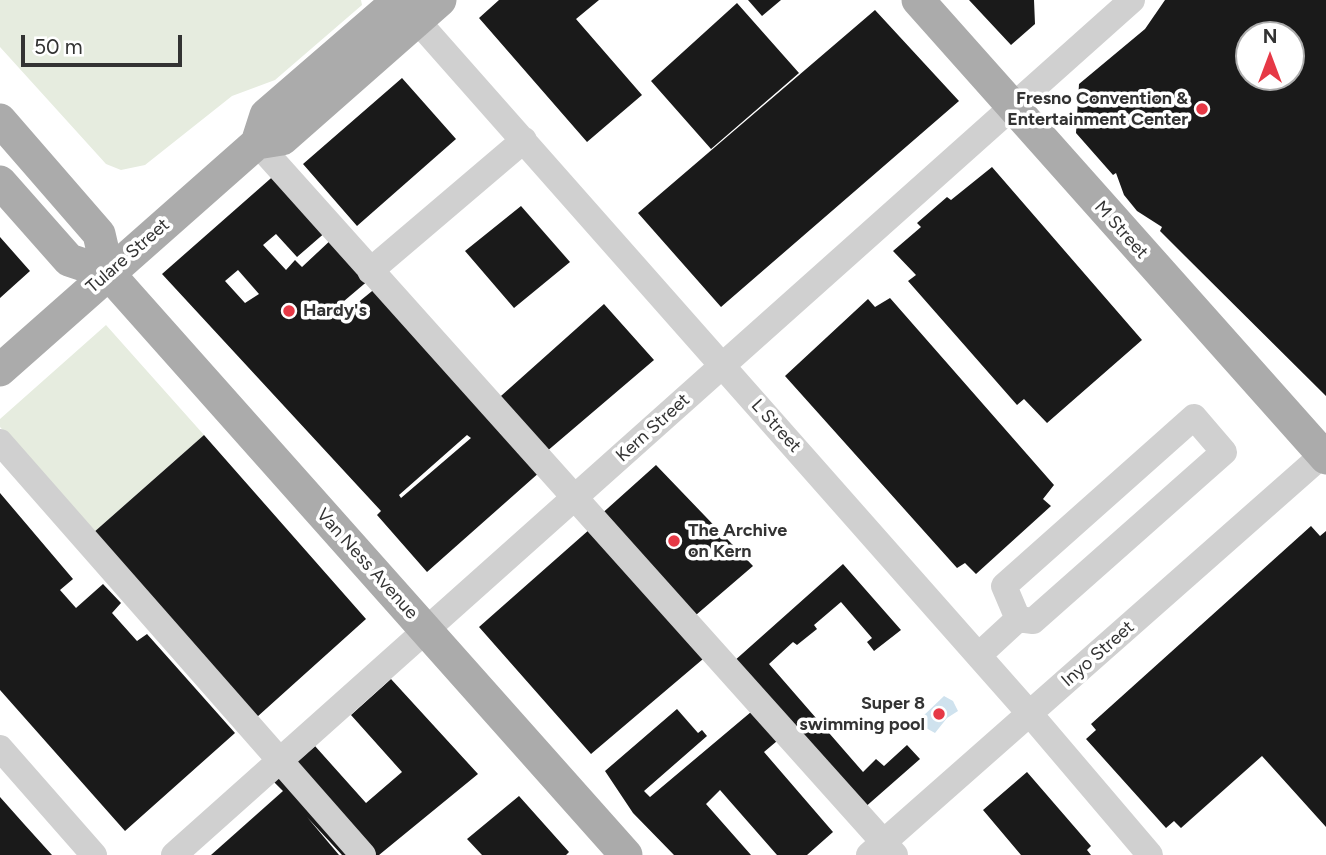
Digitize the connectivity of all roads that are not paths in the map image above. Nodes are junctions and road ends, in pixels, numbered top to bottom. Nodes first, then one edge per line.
1 (918, 0) edge
2 (1132, 0) edge
3 (419, 7) edge
4 (1011, 108) junction
5 (6, 129) edge
6 (524, 140) junction
7 (257, 143) junction
8 (0, 182) edge
9 (370, 271) junction
10 (108, 273) junction
11 (723, 366) junction
12 (0, 370) edge
13 (0, 442) edge
14 (1325, 455) edge
15 (575, 498) junction
16 (1018, 619) junction
17 (426, 630) junction
18 (979, 655) junction
19 (1030, 714) junction
20 (0, 748) edge
21 (280, 761) junction
22 (882, 851) edge
23 (94, 855) edge
24 (174, 855) edge
25 (363, 855) edge
26 (626, 855) edge
27 (1150, 855) edge

1 - 4 main road, M Street
2 - 4 street, Kern Street
3 - 6 street, L Street
3 - 7 main road, Tulare Street
4 - 11 street, Kern Street
4 - 14 main road, M Street
5 - 10 main road, Van Ness Avenue
6 - 9 street
6 - 11 street, L Street
7 - 9 street
7 - 10 main road, Tulare Street
8 - 10 main road, Van Ness Avenue
9 - 15 street
10 - 12 main road, Tulare Street
10 - 17 main road, Van Ness Avenue
11 - 15 street, Kern Street
11 - 18 street, L Street
13 - 21 street
14 - 19 street, Inyo Street
15 - 17 street, Kern Street
15 - 22 street
16 - 16 street
16 - 18 street
17 - 21 street, Kern Street
17 - 26 main road, Van Ness Avenue
18 - 19 street, L Street
19 - 22 street, Inyo Street
19 - 27 street, L Street
20 - 23 street
21 - 24 street, Kern Street
21 - 25 street

